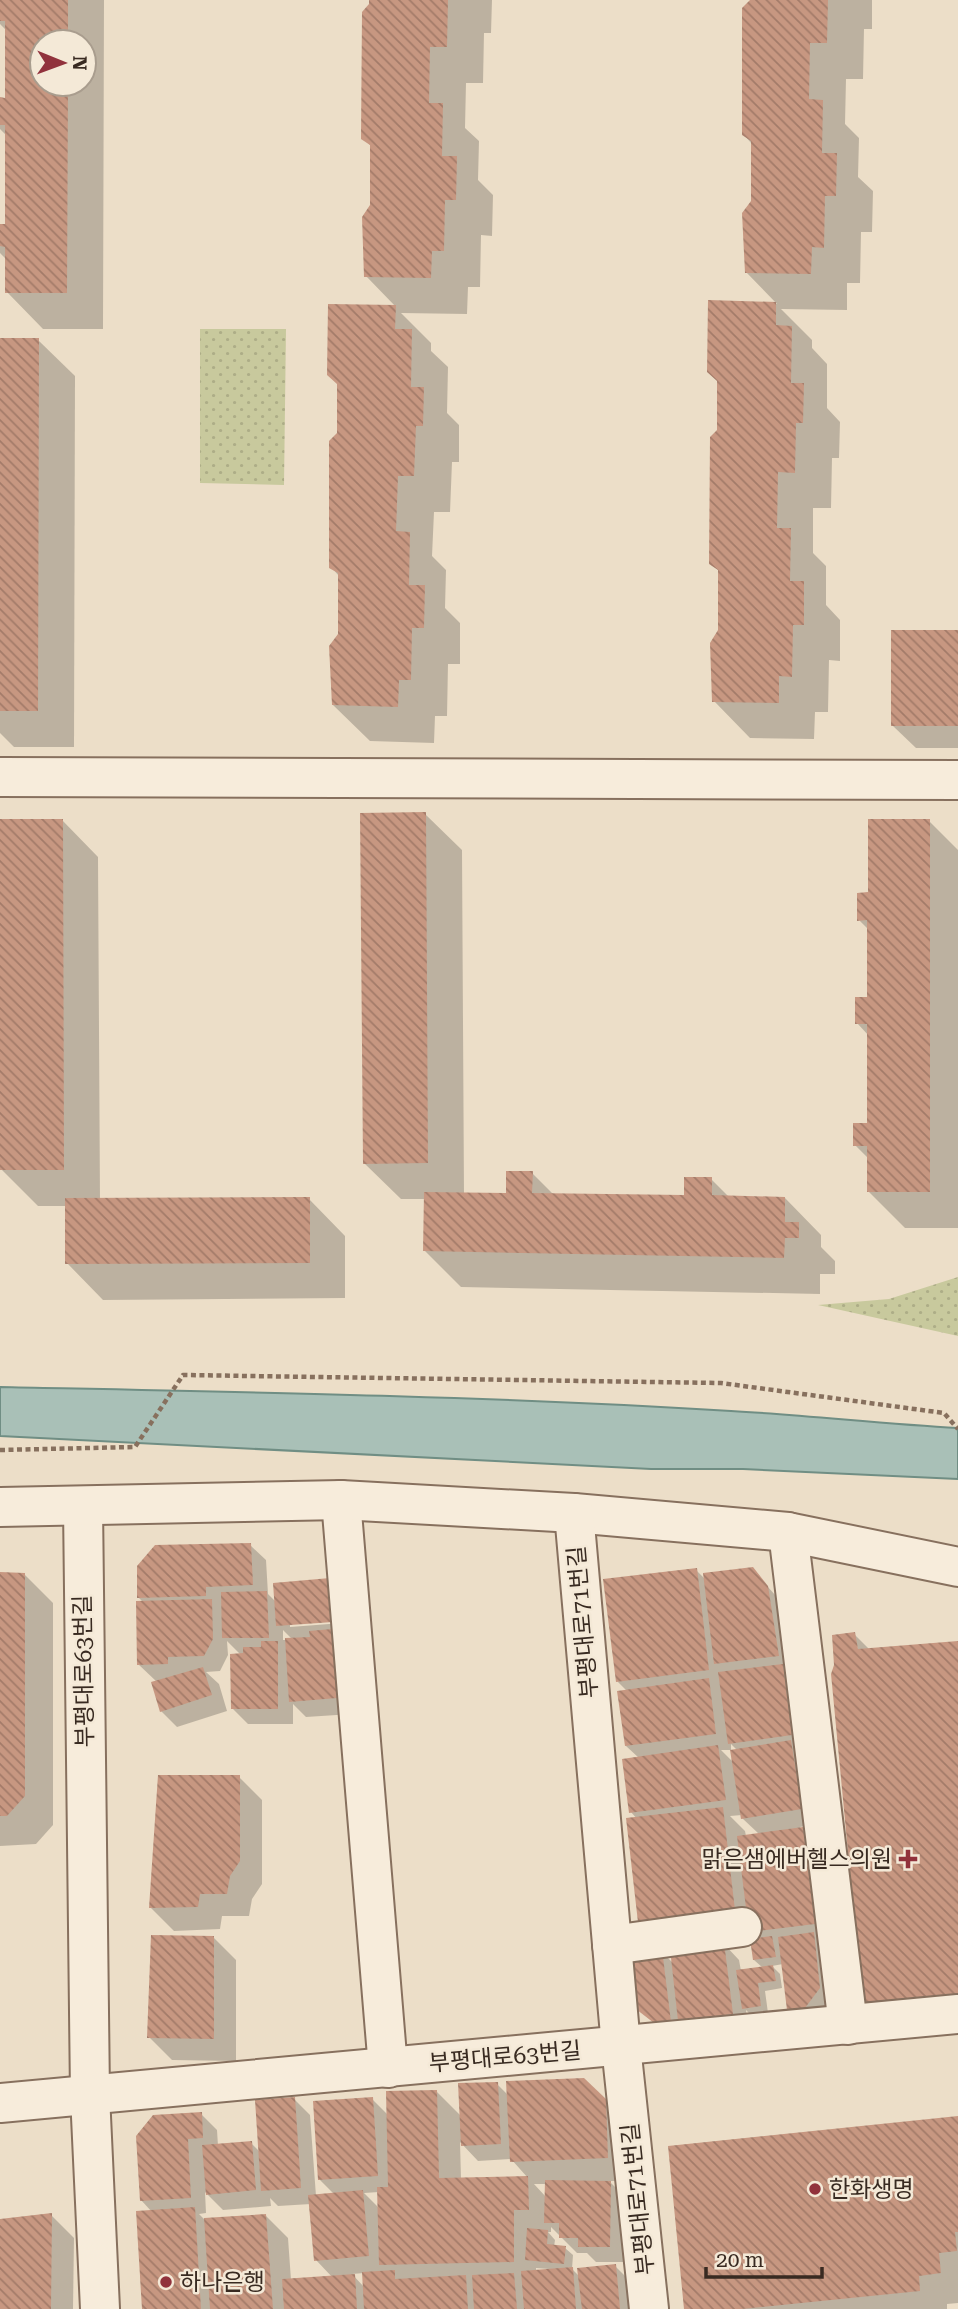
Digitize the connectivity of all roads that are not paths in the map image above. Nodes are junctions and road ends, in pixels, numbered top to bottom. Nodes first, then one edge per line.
1 (0, 777) edge
2 (958, 780) edge
3 (341, 1500) junction
4 (83, 1506) junction
5 (0, 1507) edge
6 (574, 1513) junction
7 (789, 1532) junction
8 (958, 1567) edge
9 (742, 1927) dead end
10 (612, 1945) junction
11 (958, 2014) edge
12 (848, 2025) junction
13 (621, 2046) junction
14 (388, 2068) junction
15 (90, 2095) junction
16 (0, 2103) edge
17 (100, 2309) edge
18 (649, 2309) edge

1 - 2 street
3 - 4 street
3 - 6 street
3 - 14 street
4 - 5 street
4 - 15 street, 부평대로63번길
6 - 7 street, 부평대로71번길
6 - 10 street, 부평대로71번길
7 - 8 street, 부평대로71번길
7 - 12 street
9 - 10 street
10 - 13 street, 부평대로71번길
11 - 12 street
12 - 13 street
13 - 14 street, 부평대로63번길
13 - 18 street, 부평대로71번길
14 - 15 street, 부평대로63번길
15 - 16 street
15 - 17 street, 부평대로63번길

